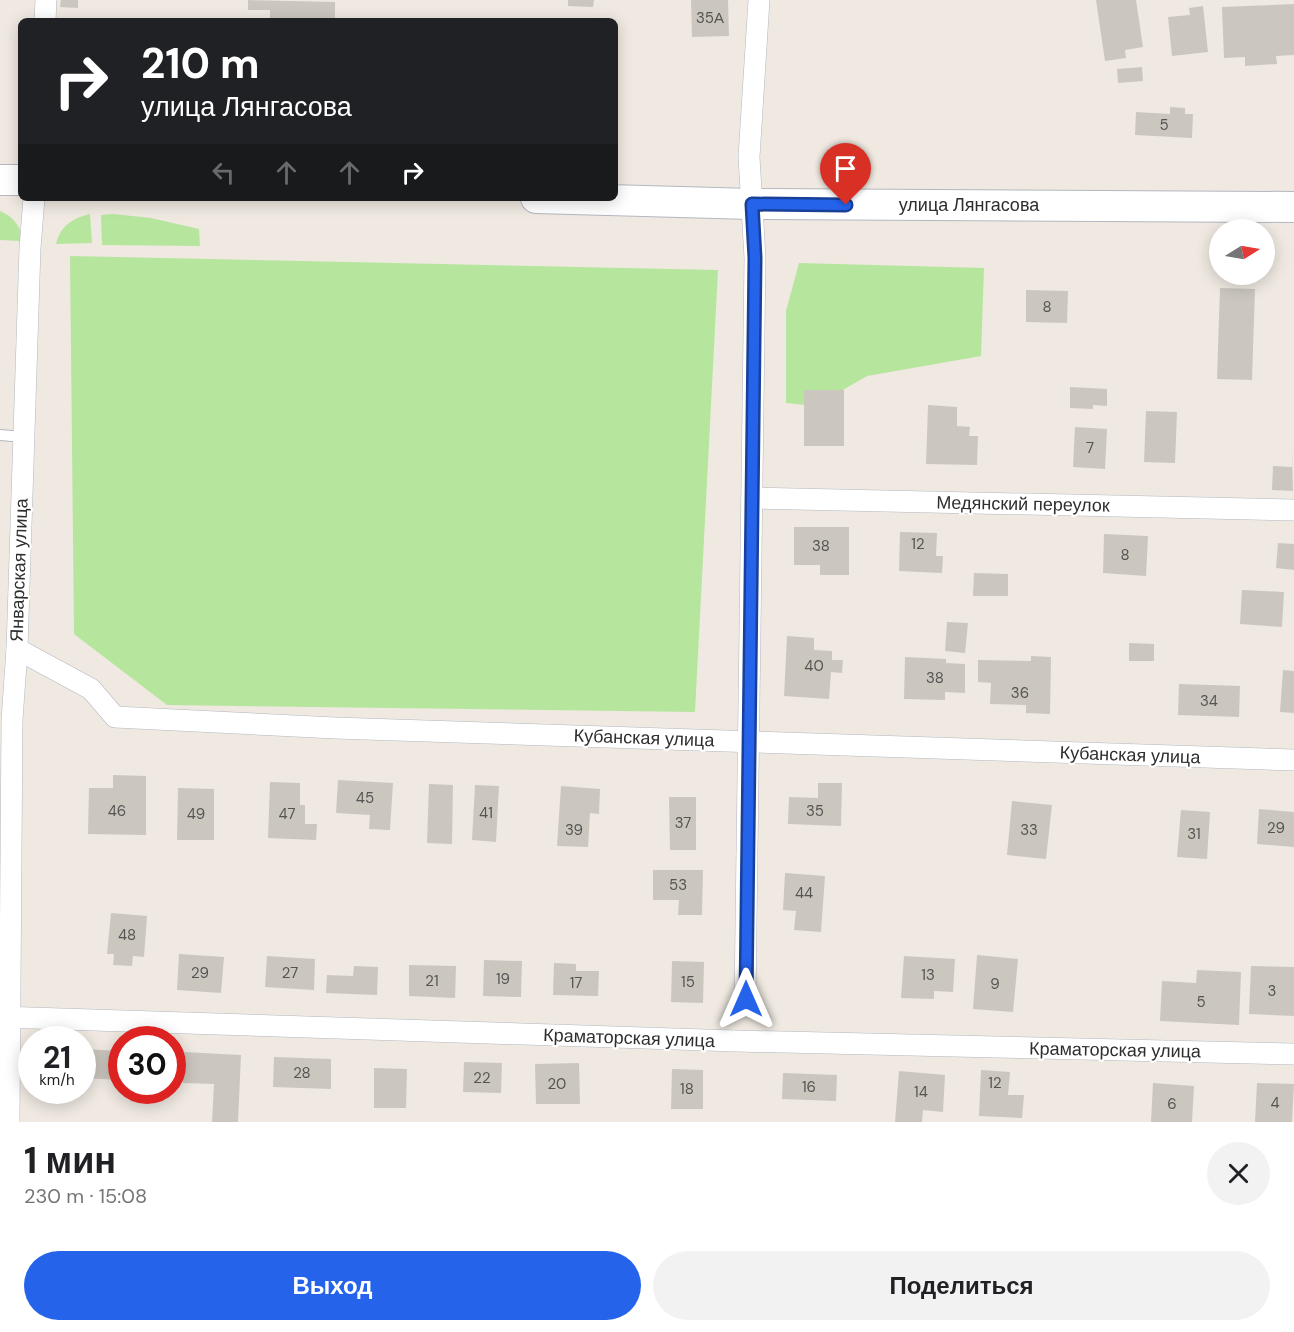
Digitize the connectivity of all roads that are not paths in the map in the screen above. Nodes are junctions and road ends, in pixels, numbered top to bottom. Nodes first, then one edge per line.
1 (46, 0) edge
2 (759, 0) edge
3 (45, 18) edge
4 (0, 180) edge
5 (18, 180) edge
6 (618, 200) edge
7 (34, 201) edge
8 (752, 204) junction
9 (1294, 207) edge
10 (0, 435) edge
11 (23, 437) junction
12 (752, 498) junction
13 (1294, 510) edge
14 (17, 649) junction
15 (6, 720) edge
16 (747, 742) junction
17 (1294, 760) edge
18 (746, 999) dead end
19 (4, 1018) edge
20 (1294, 1054) edge
21 (9, 1122) edge

1 - 3 street
2 - 8 street
4 - 5 main road
6 - 8 main road, улица Лянгасова
7 - 11 street, Январская улица
8 - 9 main road, улица Лянгасова
8 - 12 street
10 - 11 lane
11 - 14 street, Январская улица
12 - 13 street, Медянский переулок
12 - 16 street
14 - 15 street, Январская улица
14 - 16 street, Кубанская улица
15 - 19 street, Январская улица
16 - 17 street, Кубанская улица
16 - 18 street
19 - 20 street, Краматорская улица
19 - 21 street, Январская улица

